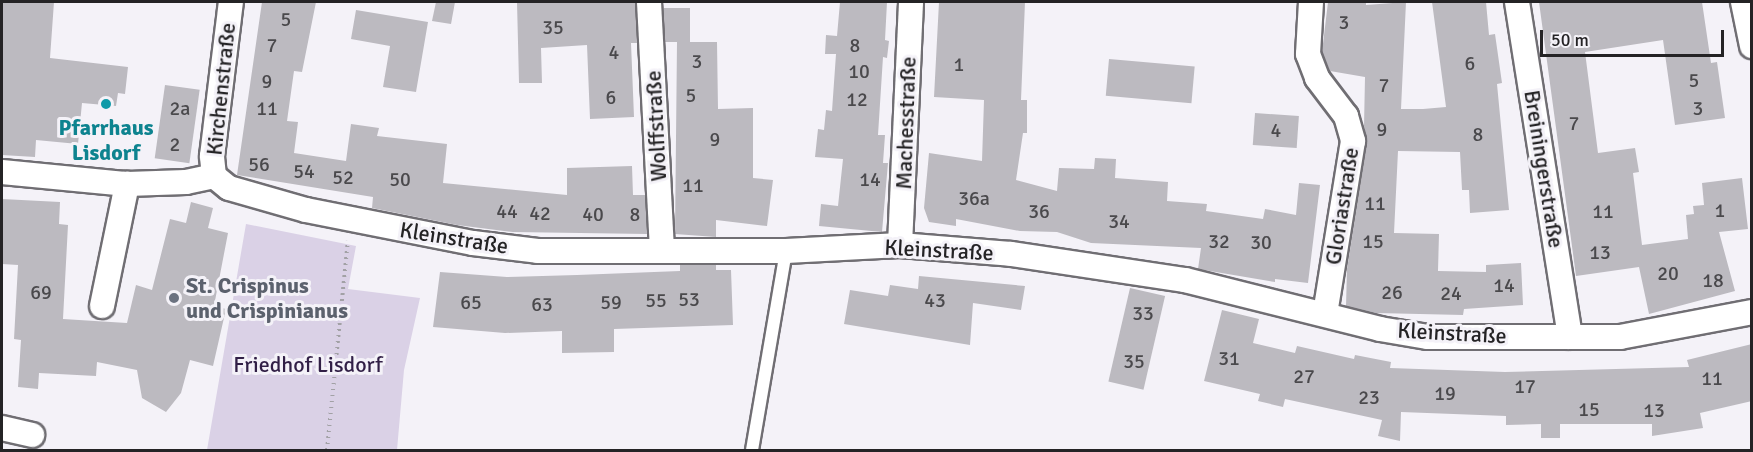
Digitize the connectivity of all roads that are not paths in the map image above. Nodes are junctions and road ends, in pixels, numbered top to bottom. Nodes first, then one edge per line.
1 (231, 2) edge
2 (650, 2) edge
3 (911, 2) edge
4 (1311, 2) edge
5 (1517, 2) edge
6 (1743, 2) edge
7 (1752, 45) edge
8 (2, 172) edge
9 (214, 176) junction
10 (127, 184) junction
11 (900, 245) junction
12 (662, 251) junction
13 (786, 251) junction
14 (102, 306) dead end
15 (1752, 312) edge
16 (1325, 314) junction
17 (1570, 337) junction
18 (2, 428) edge
19 (32, 435) dead end
20 (752, 450) edge

1 - 9 street, Kirchenstraße
2 - 12 street, Wolffstraße
3 - 11 street, Machesstraße
4 - 16 street, Gloriastraße
5 - 17 street, Breiningerstraße
6 - 7 street
8 - 10 street
9 - 10 street
9 - 12 street, Kleinstraße
10 - 14 street
11 - 13 street, Kleinstraße
11 - 16 street, Kleinstraße
12 - 13 street, Kleinstraße
13 - 20 lane
15 - 17 street, Kleinstraße
16 - 17 street, Kleinstraße
18 - 19 street

